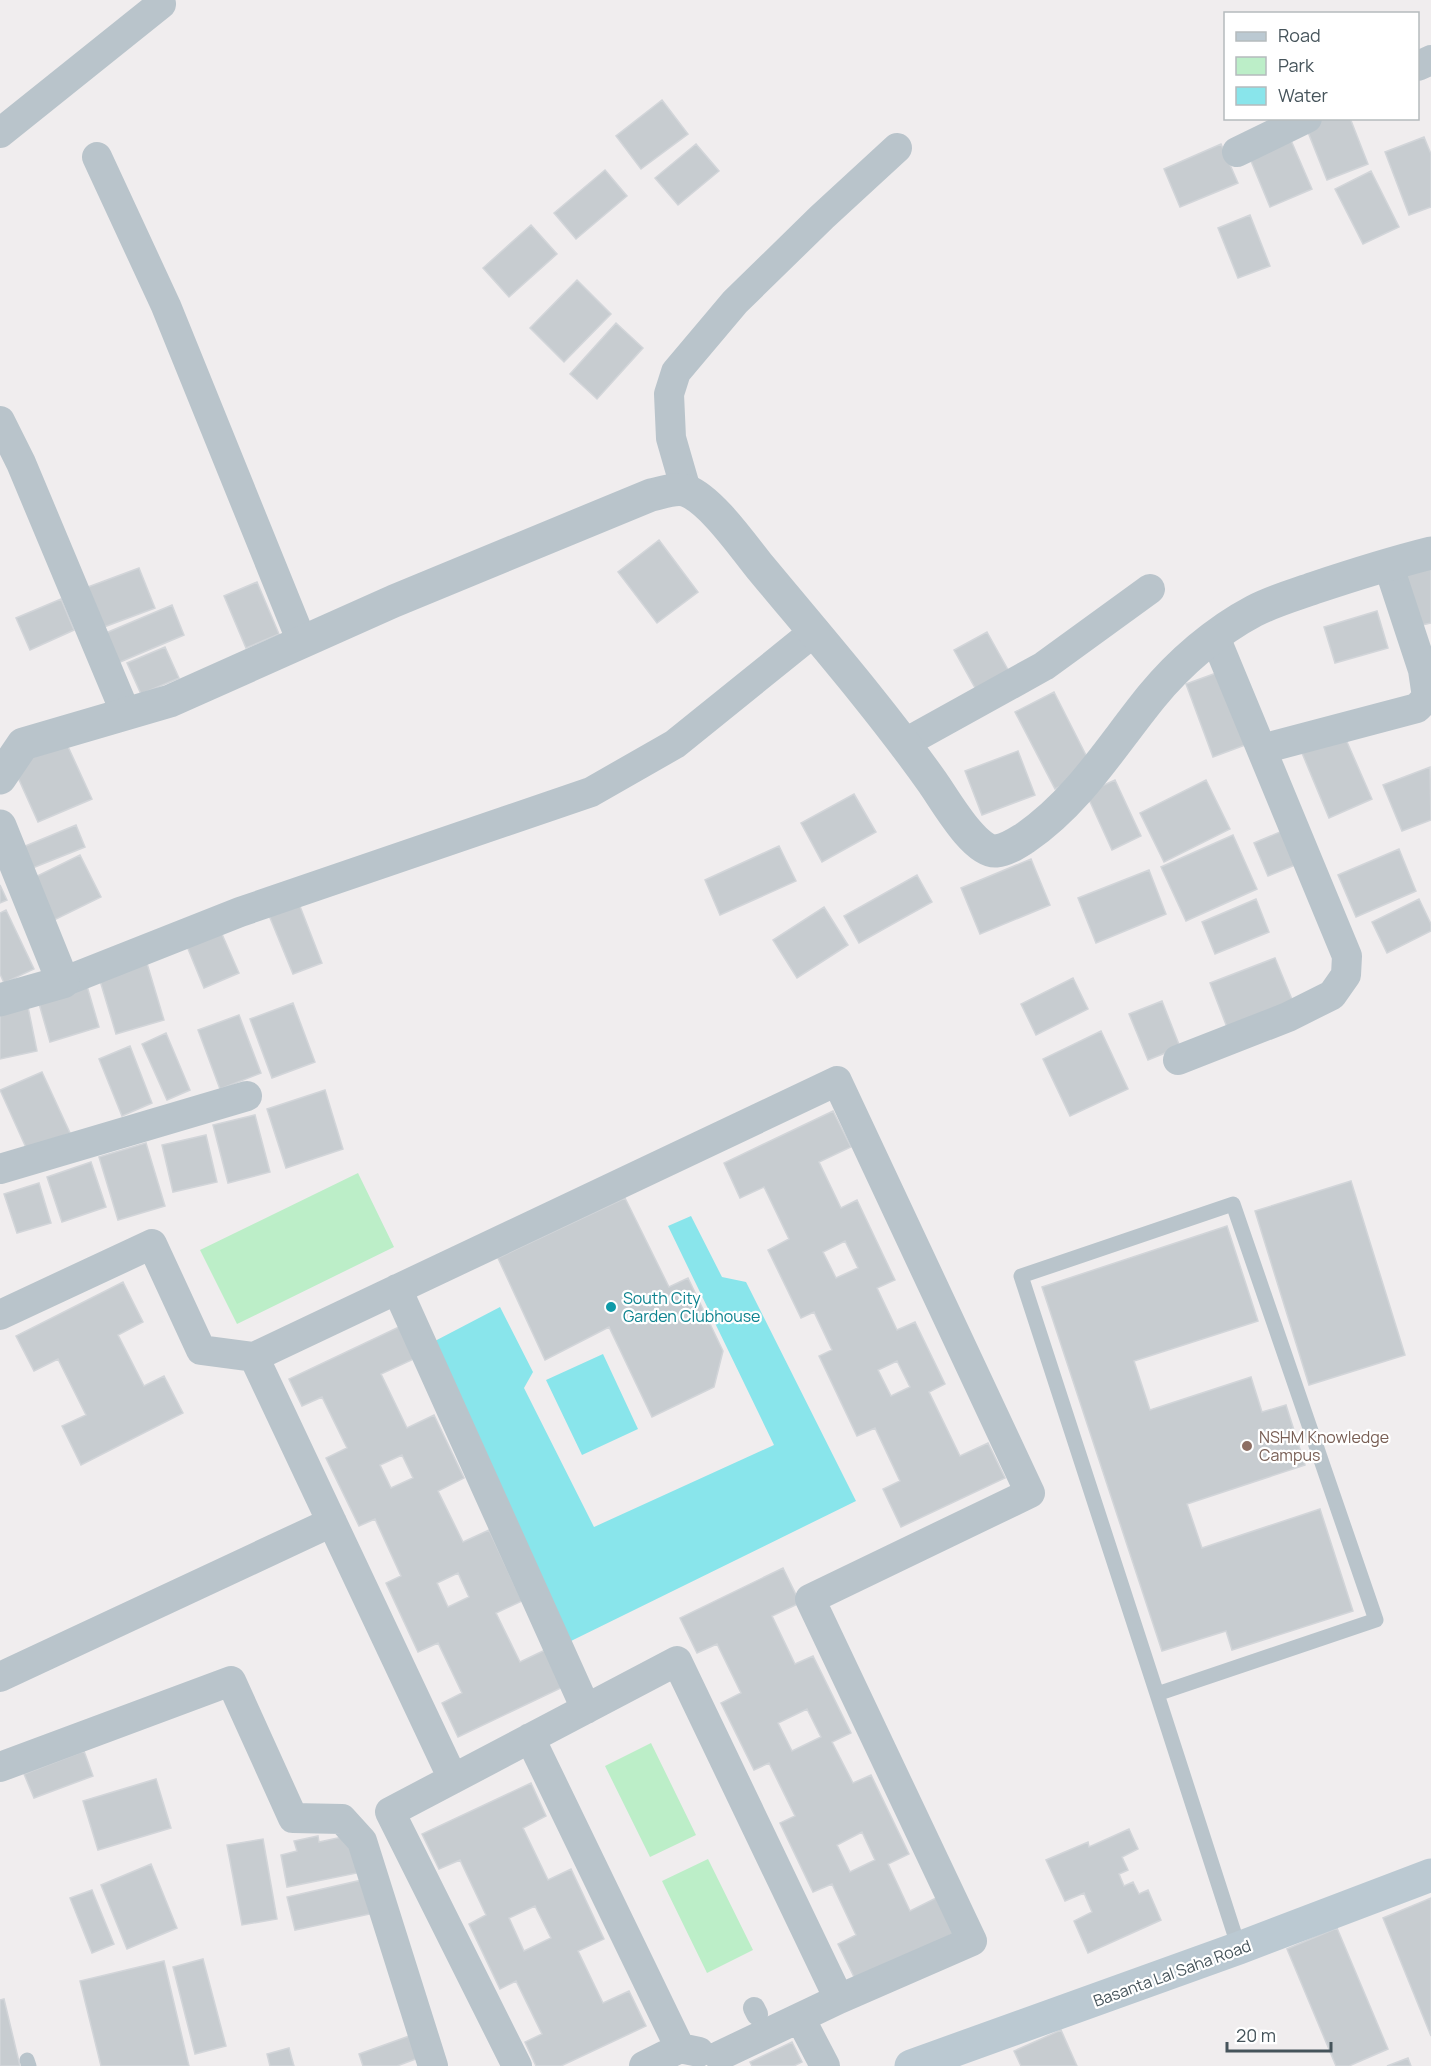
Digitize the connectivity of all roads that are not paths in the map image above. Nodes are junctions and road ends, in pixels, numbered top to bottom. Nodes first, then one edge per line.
1 (161, 4) dead end
2 (1303, 120) edge
3 (0, 133) edge
4 (897, 148) dead end
5 (1237, 152) dead end
6 (98, 157) dead end
7 (0, 421) edge
8 (686, 490) junction
9 (1431, 553) edge
10 (1388, 564) junction
11 (1150, 589) dead end
12 (815, 631) junction
13 (1215, 637) junction
14 (302, 642) junction
15 (126, 714) junction
16 (905, 743) junction
17 (1262, 749) junction
18 (0, 778) edge
19 (0, 826) edge
20 (63, 982) junction
21 (0, 1000) edge
22 (1178, 1060) dead end
23 (247, 1095) dead end
24 (0, 1169) edge
25 (397, 1289) junction
26 (0, 1315) edge
27 (254, 1357) junction
28 (332, 1522) junction
29 (0, 1677) edge
30 (1157, 1694) junction
31 (586, 1709) junction
32 (530, 1738) junction
33 (0, 1767) edge
34 (453, 1779) junction
35 (1431, 1875) edge
36 (1239, 1948) junction
37 (838, 1999) junction
38 (800, 2018) junction
39 (680, 2048) junction
40 (721, 2061) edge
41 (433, 2066) edge
42 (517, 2066) edge
43 (644, 2066) edge
44 (825, 2066) edge
45 (911, 2066) edge

1 - 3 street
2 - 5 street
4 - 8 street
6 - 14 street
7 - 15 street
8 - 12 street
8 - 14 street
9 - 10 street
10 - 13 street
10 - 17 street
11 - 16 street
12 - 16 street
12 - 20 street
13 - 16 street
13 - 17 street
14 - 15 street
15 - 18 street
17 - 22 street
19 - 20 street
20 - 21 street
23 - 24 street
25 - 27 street
25 - 31 street
25 - 37 street
26 - 27 street
27 - 28 street
28 - 29 street
28 - 34 street
30 - 30 lane
30 - 36 lane
31 - 32 street
31 - 37 street
32 - 34 street
32 - 39 street
33 - 41 street
34 - 42 street
35 - 36 main road, Basanta Lal Saha Road
36 - 45 main road, Basanta Lal Saha Road
37 - 38 street
38 - 40 street
38 - 44 street
39 - 40 street
39 - 43 street

